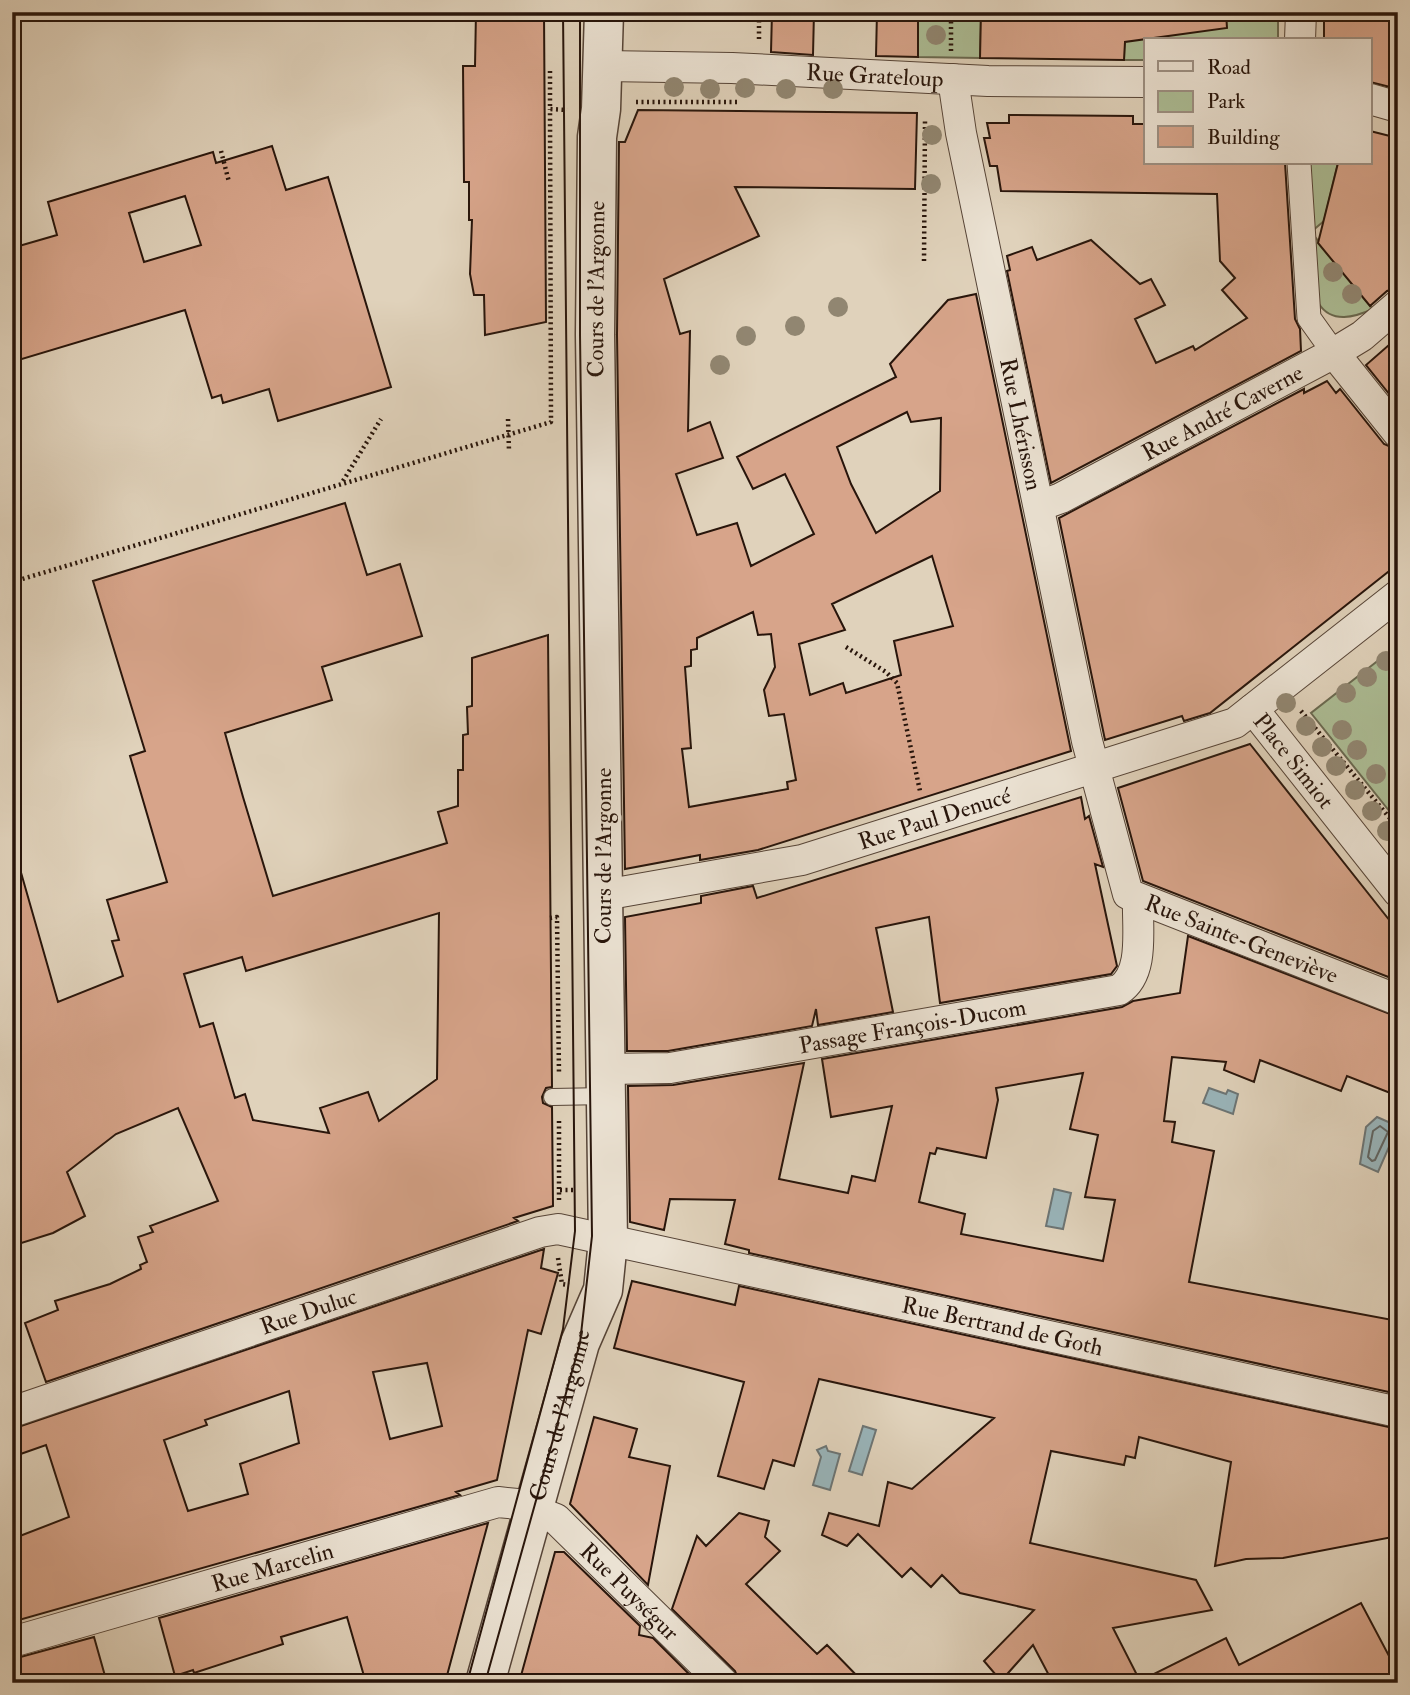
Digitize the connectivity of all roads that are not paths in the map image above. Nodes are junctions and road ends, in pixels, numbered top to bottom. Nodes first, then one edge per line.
1 (604, 12) edge
2 (1301, 12) edge
3 (1300, 38) edge
4 (604, 66) junction
5 (953, 79) junction
6 (1144, 82) edge
7 (1372, 100) edge
8 (1398, 107) edge
9 (1299, 164) edge
10 (1398, 304) edge
11 (1335, 353) junction
12 (1398, 433) edge
13 (1039, 506) junction
14 (1398, 595) edge
15 (1264, 701) junction
16 (1095, 768) junction
17 (1398, 892) edge
18 (604, 895) junction
19 (1138, 900) junction
20 (1398, 1000) edge
21 (607, 1083) junction
22 (552, 1097) dead end
23 (608, 1241) junction
24 (12, 1412) edge
25 (1398, 1412) edge
26 (533, 1509) junction
27 (12, 1642) edge
28 (485, 1683) edge
29 (723, 1683) edge

1 - 4 street, Cours de l'Argonne
2 - 3 street
4 - 5 street, Rue Grateloup
4 - 18 street, Cours de l'Argonne
5 - 6 street, Rue Grateloup
5 - 13 street, Rue Lhérisson
7 - 8 street
9 - 11 street
10 - 11 street, Rue André Caverne
11 - 12 street
11 - 13 street, Rue André Caverne
13 - 16 street, Rue Lhérisson
14 - 15 street, Place Simiot
15 - 16 street, Rue Paul Denucé
15 - 17 street, Place Simiot
16 - 18 street, Rue Paul Denucé
16 - 19 street, Rue Sainte-Geneviève
18 - 21 street, Cours de l'Argonne
19 - 20 street, Rue Sainte-Geneviève
19 - 21 street, Passage François-Ducom
21 - 22 lane
21 - 23 street, Cours de l'Argonne
23 - 24 street, Rue Duluc
23 - 25 street, Rue Bertrand de Goth
23 - 26 street, Cours de l'Argonne
26 - 27 street, Rue Marcelin
26 - 28 street, Cours de l'Argonne
26 - 29 street, Rue Puységur

